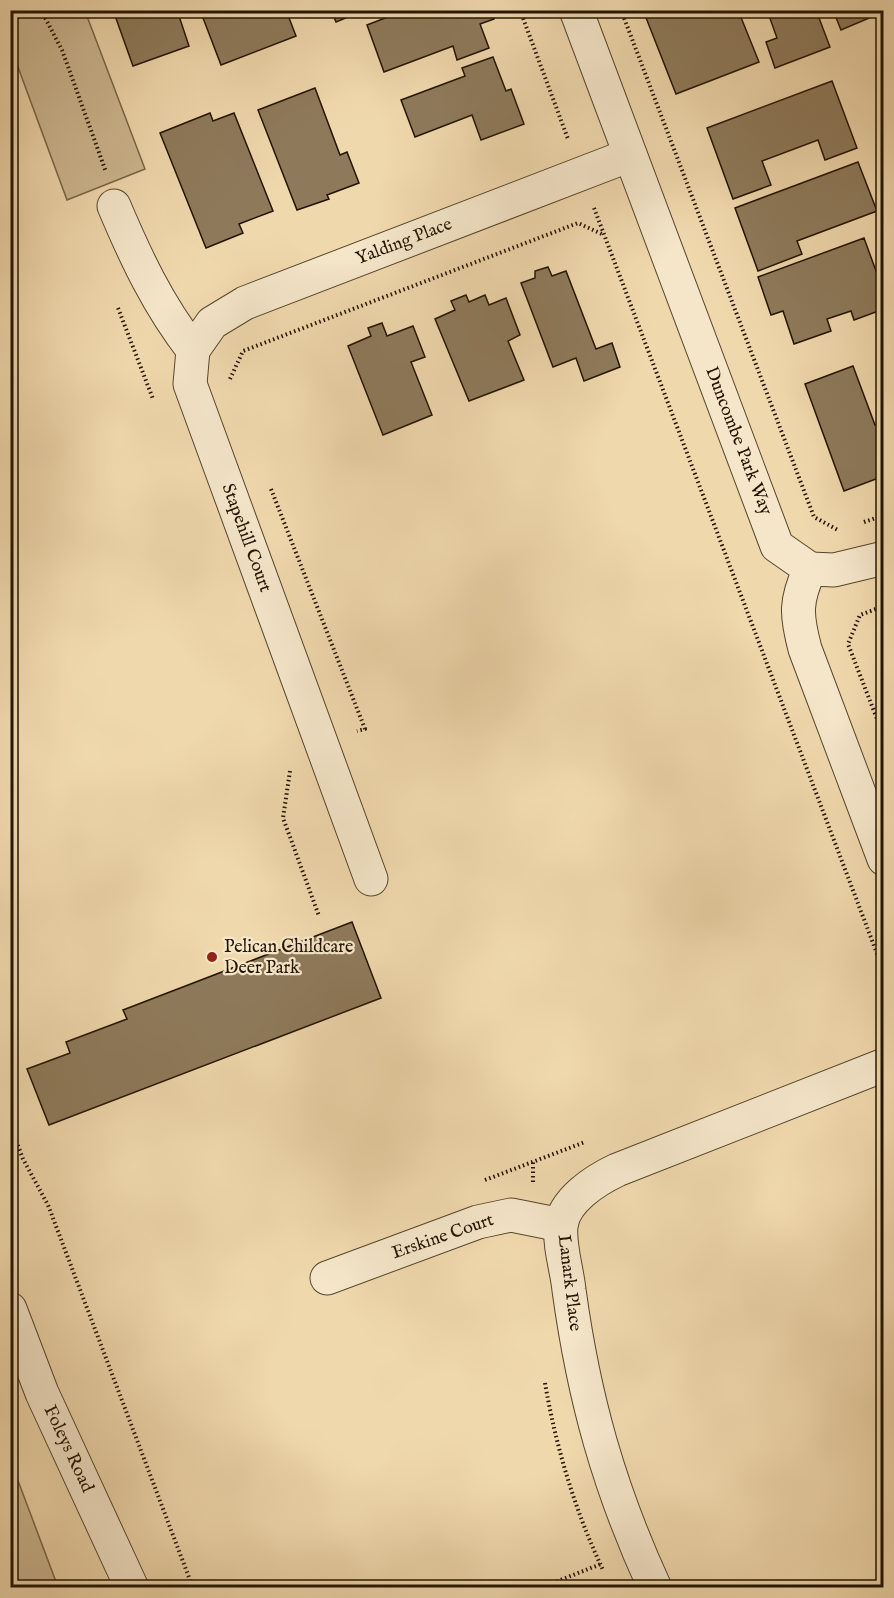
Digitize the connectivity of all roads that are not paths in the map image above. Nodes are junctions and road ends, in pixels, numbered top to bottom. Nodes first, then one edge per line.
1 (576, 10) edge
2 (630, 155) junction
3 (114, 206) dead end
4 (193, 350) junction
5 (884, 558) edge
6 (810, 569) junction
7 (884, 859) edge
8 (371, 879) dead end
9 (884, 1065) edge
10 (561, 1225) junction
11 (327, 1278) dead end
12 (10, 1309) edge
13 (132, 1587) edge
14 (655, 1587) edge

1 - 2 street, Duncombe Park Way
2 - 4 street, Yalding Place
2 - 6 street, Duncombe Park Way
3 - 4 street
4 - 8 street, Stapehill Court
5 - 6 street
6 - 7 street
9 - 10 street, Lanark Place
10 - 11 street, Erskine Court
10 - 14 street, Lanark Place
12 - 13 street, Foleys Road

